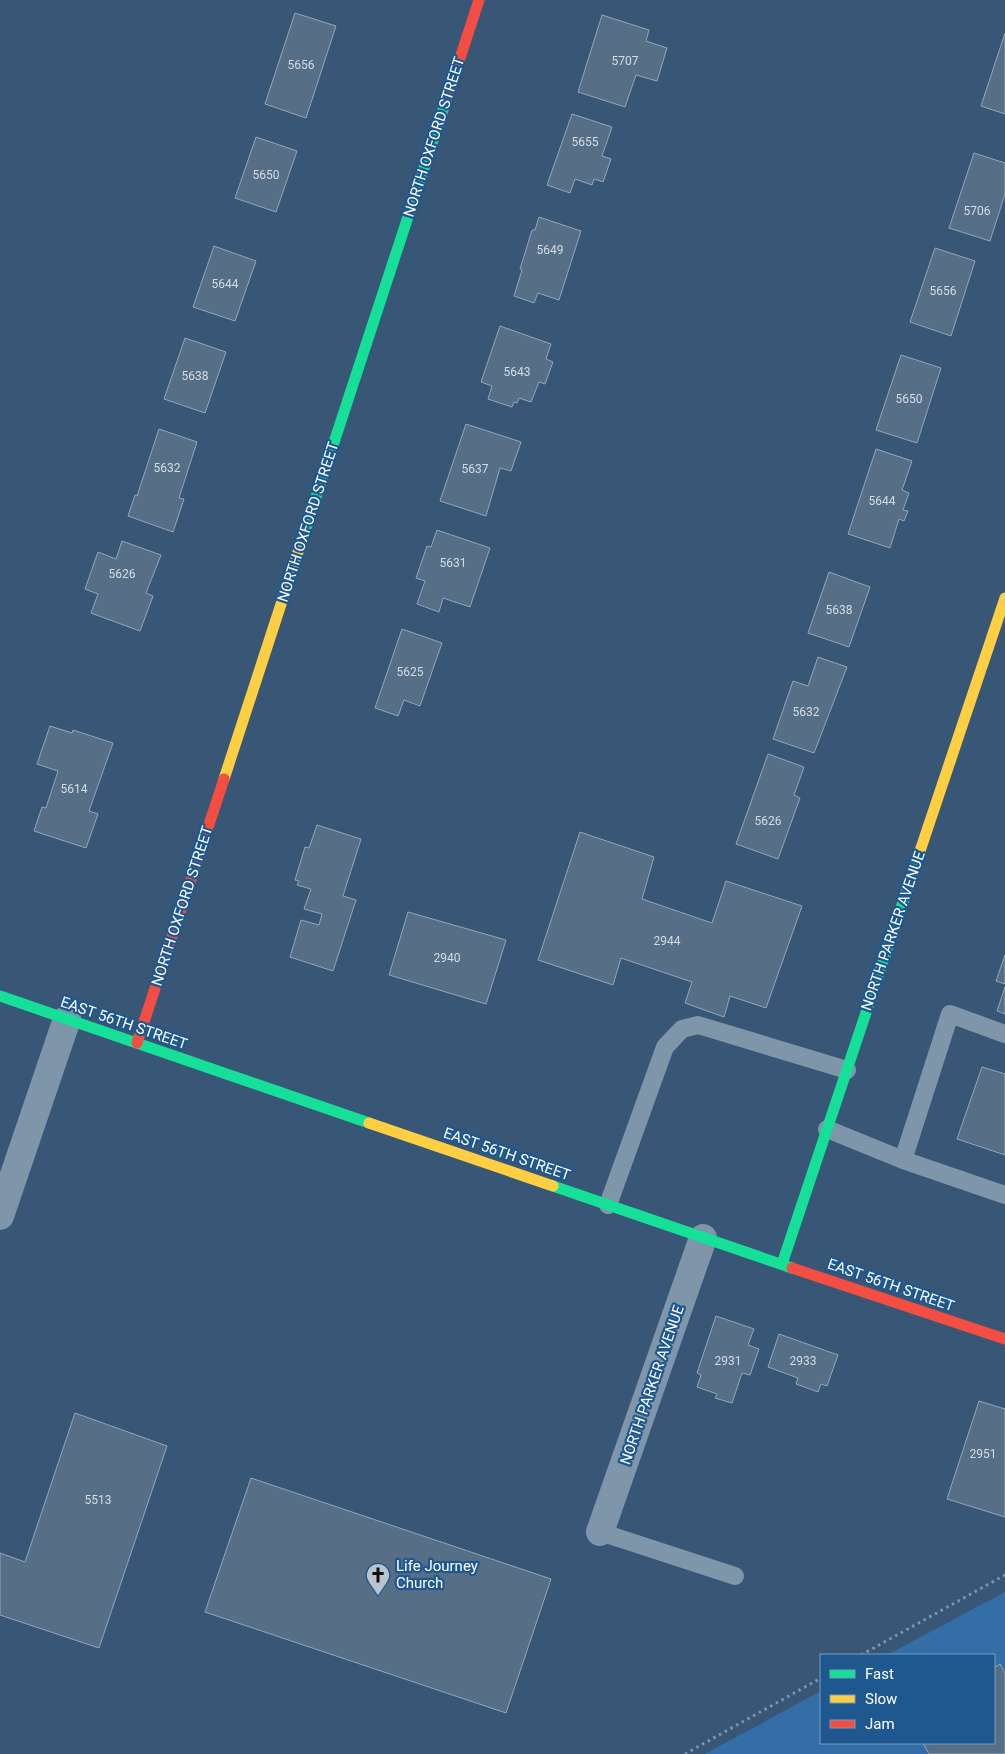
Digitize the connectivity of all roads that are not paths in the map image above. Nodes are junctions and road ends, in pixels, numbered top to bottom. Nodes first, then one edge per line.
1 (479, 0) edge
2 (1005, 598) edge
3 (0, 996) edge
4 (67, 1019) junction
5 (1005, 1034) edge
6 (137, 1043) junction
7 (847, 1070) junction
8 (827, 1129) junction
9 (903, 1160) junction
10 (1005, 1195) edge
11 (608, 1205) junction
12 (0, 1216) edge
13 (703, 1238) junction
14 (782, 1264) junction
15 (1005, 1339) edge
16 (600, 1532) joint
17 (735, 1576) dead end

1 - 6 street, NORTH OXFORD STREET
2 - 7 street, NORTH PARKER AVENUE
3 - 4 street, EAST 56TH STREET
4 - 6 street, EAST 56TH STREET
4 - 12 street
5 - 9 lane
6 - 11 street, EAST 56TH STREET
7 - 8 street, NORTH PARKER AVENUE
7 - 11 lane
8 - 9 lane
8 - 14 street, NORTH PARKER AVENUE
9 - 10 lane
11 - 13 street, EAST 56TH STREET
13 - 14 street, EAST 56TH STREET
13 - 16 street, NORTH PARKER AVENUE
14 - 15 street, EAST 56TH STREET
16 - 17 lane

